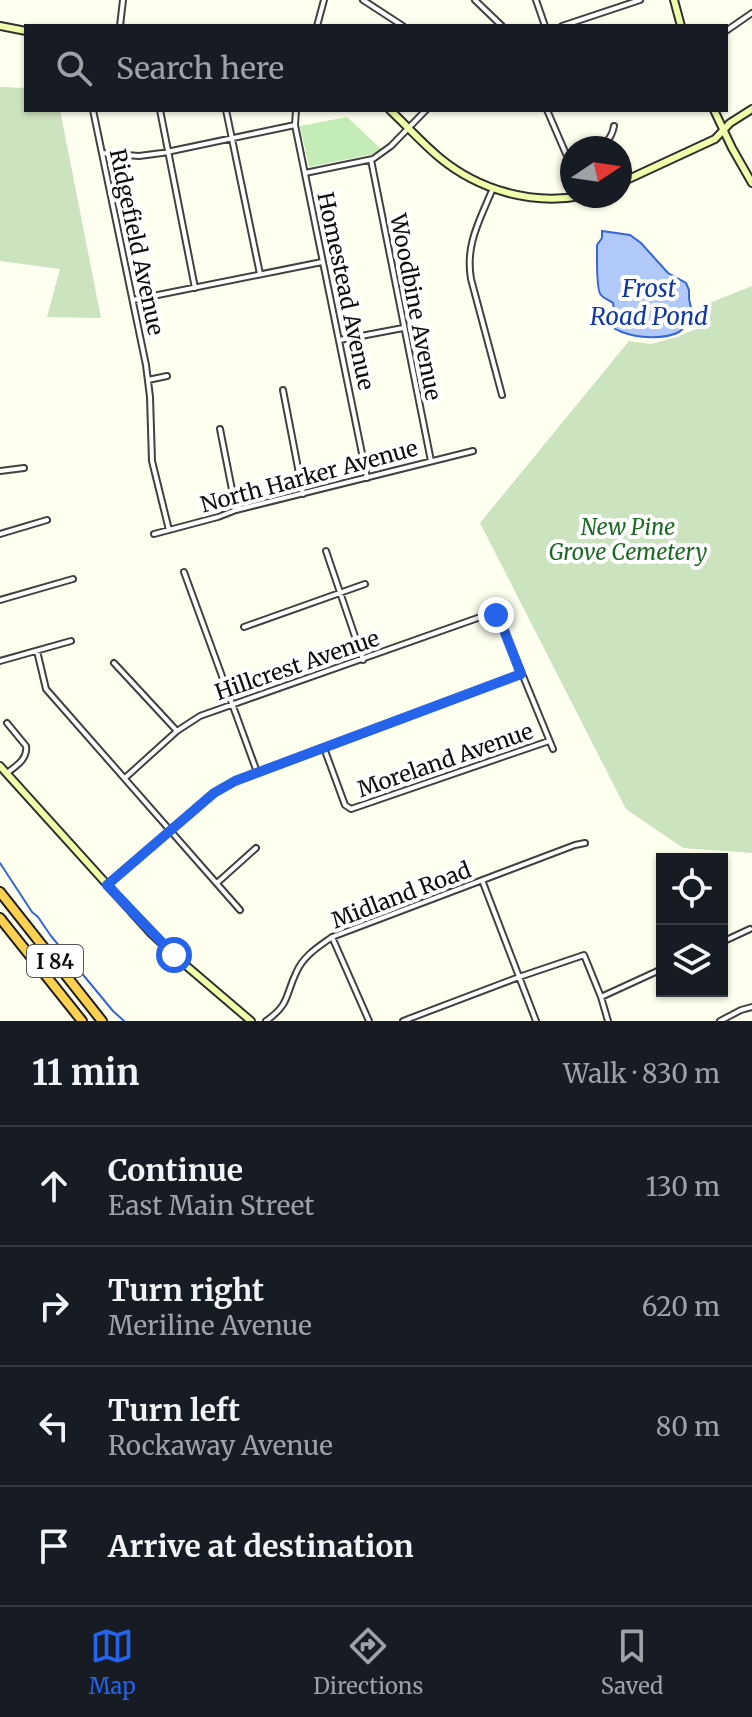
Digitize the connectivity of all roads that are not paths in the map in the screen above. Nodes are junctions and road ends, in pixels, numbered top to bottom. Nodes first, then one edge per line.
1 (123, 0) edge
2 (324, 0) edge
3 (363, 0) edge
4 (475, 0) edge
5 (536, 0) edge
6 (640, 0) edge
7 (674, 0) edge
8 (752, 13) edge
9 (120, 24) edge
10 (318, 24) edge
11 (400, 24) edge
12 (500, 24) edge
13 (544, 24) edge
14 (568, 24) edge
15 (680, 24) edge
16 (0, 26) edge
17 (728, 30) edge
18 (24, 31) edge
19 (752, 109) edge
20 (93, 112) edge
21 (160, 112) edge
22 (226, 112) edge
23 (296, 112) edge
24 (392, 112) edge
25 (424, 112) edge
26 (548, 112) edge
27 (715, 112) edge
28 (295, 125) junction
29 (614, 126) dead end
30 (409, 128) junction
31 (724, 130) junction
32 (612, 136) edge
33 (232, 139) junction
34 (560, 140) edge
35 (169, 152) junction
36 (102, 153) junction
37 (371, 160) junction
38 (305, 173) junction
39 (632, 177) edge
40 (751, 177) edge
41 (493, 188) junction
42 (560, 199) edge
43 (323, 262) junction
44 (260, 274) junction
45 (195, 288) junction
46 (133, 300) junction
47 (403, 328) junction
48 (340, 340) junction
49 (167, 376) dead end
50 (148, 380) junction
51 (283, 390) dead end
52 (502, 395) dead end
53 (220, 429) dead end
54 (473, 451) dead end
55 (431, 461) junction
56 (24, 468) dead end
57 (0, 471) edge
58 (367, 478) junction
59 (303, 494) junction
60 (236, 510) junction
61 (47, 520) dead end
62 (169, 530) junction
63 (0, 534) edge
64 (154, 534) dead end
65 (326, 551) dead end
66 (184, 572) dead end
67 (73, 579) dead end
68 (365, 584) dead end
69 (342, 593) junction
70 (0, 600) edge
71 (244, 627) dead end
72 (71, 641) dead end
73 (37, 651) junction
74 (363, 660) junction
75 (0, 661) edge
76 (114, 663) dead end
77 (521, 674) junction
78 (232, 704) junction
79 (7, 723) dead end
80 (177, 731) junction
81 (549, 741) junction
82 (324, 748) junction
83 (553, 749) dead end
84 (0, 766) edge
85 (257, 772) junction
86 (7, 773) junction
87 (125, 778) junction
88 (171, 830) junction
89 (585, 843) dead end
90 (256, 848) dead end
91 (482, 880) junction
92 (0, 883) edge
93 (217, 883) junction
94 (107, 885) junction
95 (0, 892) edge
96 (7, 901) junction
97 (240, 910) dead end
98 (0, 918) edge
99 (750, 929) dead end
100 (332, 937) junction
101 (728, 939) edge
102 (656, 972) edge
103 (519, 977) junction
104 (601, 997) junction
105 (752, 1007) edge
106 (82, 1021) edge
107 (102, 1021) edge
108 (251, 1021) edge
109 (266, 1021) edge
110 (369, 1021) edge
111 (403, 1021) edge
112 (536, 1021) edge
113 (608, 1021) edge
114 (720, 1021) edge

1 - 9 street
2 - 10 street
3 - 11 street
4 - 12 street
5 - 13 street
6 - 14 street
7 - 15 main road
8 - 17 street
16 - 18 main road
19 - 31 main road
20 - 36 street, Ridgefield Avenue
21 - 35 street
22 - 33 street
23 - 28 street, Homestead Avenue
24 - 30 main road
25 - 30 street
26 - 34 street
27 - 31 main road
28 - 33 street
28 - 38 street, Homestead Avenue
29 - 32 street
30 - 37 street
30 - 41 main road
31 - 39 main road
31 - 40 main road
33 - 35 street
33 - 44 street
35 - 36 street
35 - 45 street
36 - 46 street, Ridgefield Avenue
37 - 38 street
37 - 47 street, Woodbine Avenue
38 - 43 street, Homestead Avenue
41 - 42 main road
41 - 52 street
43 - 44 street
43 - 48 street, Homestead Avenue
44 - 45 street
45 - 46 street
46 - 50 street, Ridgefield Avenue
47 - 48 street
47 - 55 street, Woodbine Avenue
48 - 58 street, Homestead Avenue
49 - 50 street
50 - 62 street, Ridgefield Avenue
51 - 59 street
53 - 60 street
54 - 55 street, North Harker Avenue
55 - 58 street, North Harker Avenue
56 - 57 street
58 - 59 street, North Harker Avenue
59 - 60 street, North Harker Avenue
60 - 62 street, North Harker Avenue
61 - 63 street
62 - 64 street, North Harker Avenue
65 - 69 street
66 - 78 street
67 - 70 street
68 - 69 street
69 - 71 street
69 - 74 street
72 - 73 street
73 - 75 street
73 - 87 street
74 - 77 street, Hillcrest Avenue
74 - 78 street, Hillcrest Avenue
76 - 80 street
77 - 81 street
77 - 82 street
78 - 80 street, Hillcrest Avenue
78 - 85 street
79 - 86 street
80 - 87 street, Hillcrest Avenue
81 - 82 street, Moreland Avenue
81 - 83 street
82 - 85 street
84 - 86 main road
85 - 88 street
86 - 94 main road
87 - 88 street
88 - 93 street
88 - 94 street
89 - 91 street, Midland Road
90 - 93 street
91 - 100 street, Midland Road
91 - 103 street
92 - 96 highway
93 - 97 street
94 - 108 main road
95 - 96 highway, I 84
96 - 107 highway, I 84
98 - 106 highway, I 84
99 - 101 street
100 - 109 street, Midland Road
100 - 110 street
102 - 104 street
103 - 104 street
103 - 111 street
103 - 112 street
104 - 113 street
105 - 114 street

